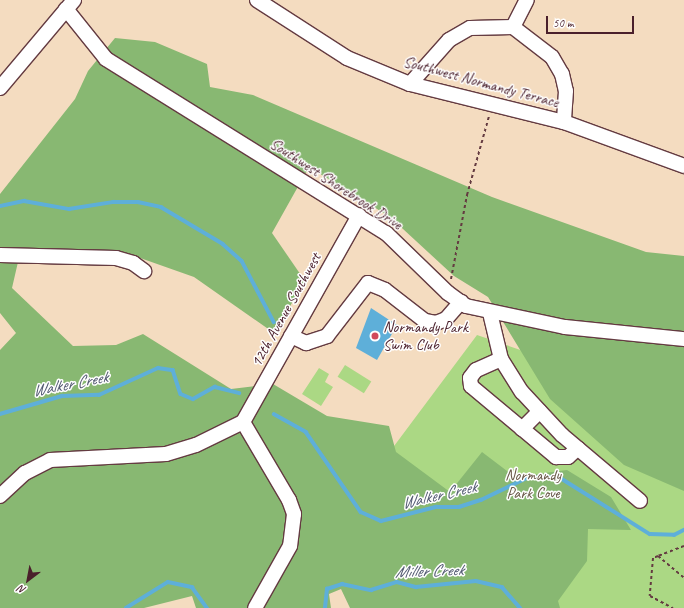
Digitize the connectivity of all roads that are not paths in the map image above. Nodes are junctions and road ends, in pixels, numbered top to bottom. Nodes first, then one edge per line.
1 (257, 0) edge
2 (527, 0) edge
3 (70, 4) edge
4 (513, 27) junction
5 (410, 84) junction
6 (0, 88) edge
7 (564, 122) junction
8 (684, 166) edge
9 (359, 215) junction
10 (0, 255) edge
11 (144, 271) dead end
12 (460, 302) junction
13 (490, 313) junction
14 (291, 336) junction
15 (684, 339) edge
16 (501, 359) junction
17 (540, 411) junction
18 (243, 422) junction
19 (522, 429) junction
20 (578, 448) junction
21 (0, 496) edge
22 (640, 501) dead end
23 (255, 608) edge

1 - 5 street, Southwest Normandy Terrace
2 - 4 street
3 - 6 street
3 - 9 street, Southwest Shorebrook Drive
4 - 5 street
4 - 7 street
5 - 7 street, Southwest Normandy Terrace
7 - 8 street, Southwest Normandy Terrace
9 - 12 street, Southwest Shorebrook Drive
9 - 14 street, 12th Avenue Southwest
10 - 11 street
12 - 13 street, Southwest Shorebrook Drive
12 - 14 street
13 - 15 street, Southwest Shorebrook Drive
13 - 16 street
14 - 18 street, 12th Avenue Southwest
16 - 17 street
16 - 19 street
17 - 19 street
17 - 20 street
18 - 21 street
18 - 23 street
19 - 20 street
20 - 22 street

